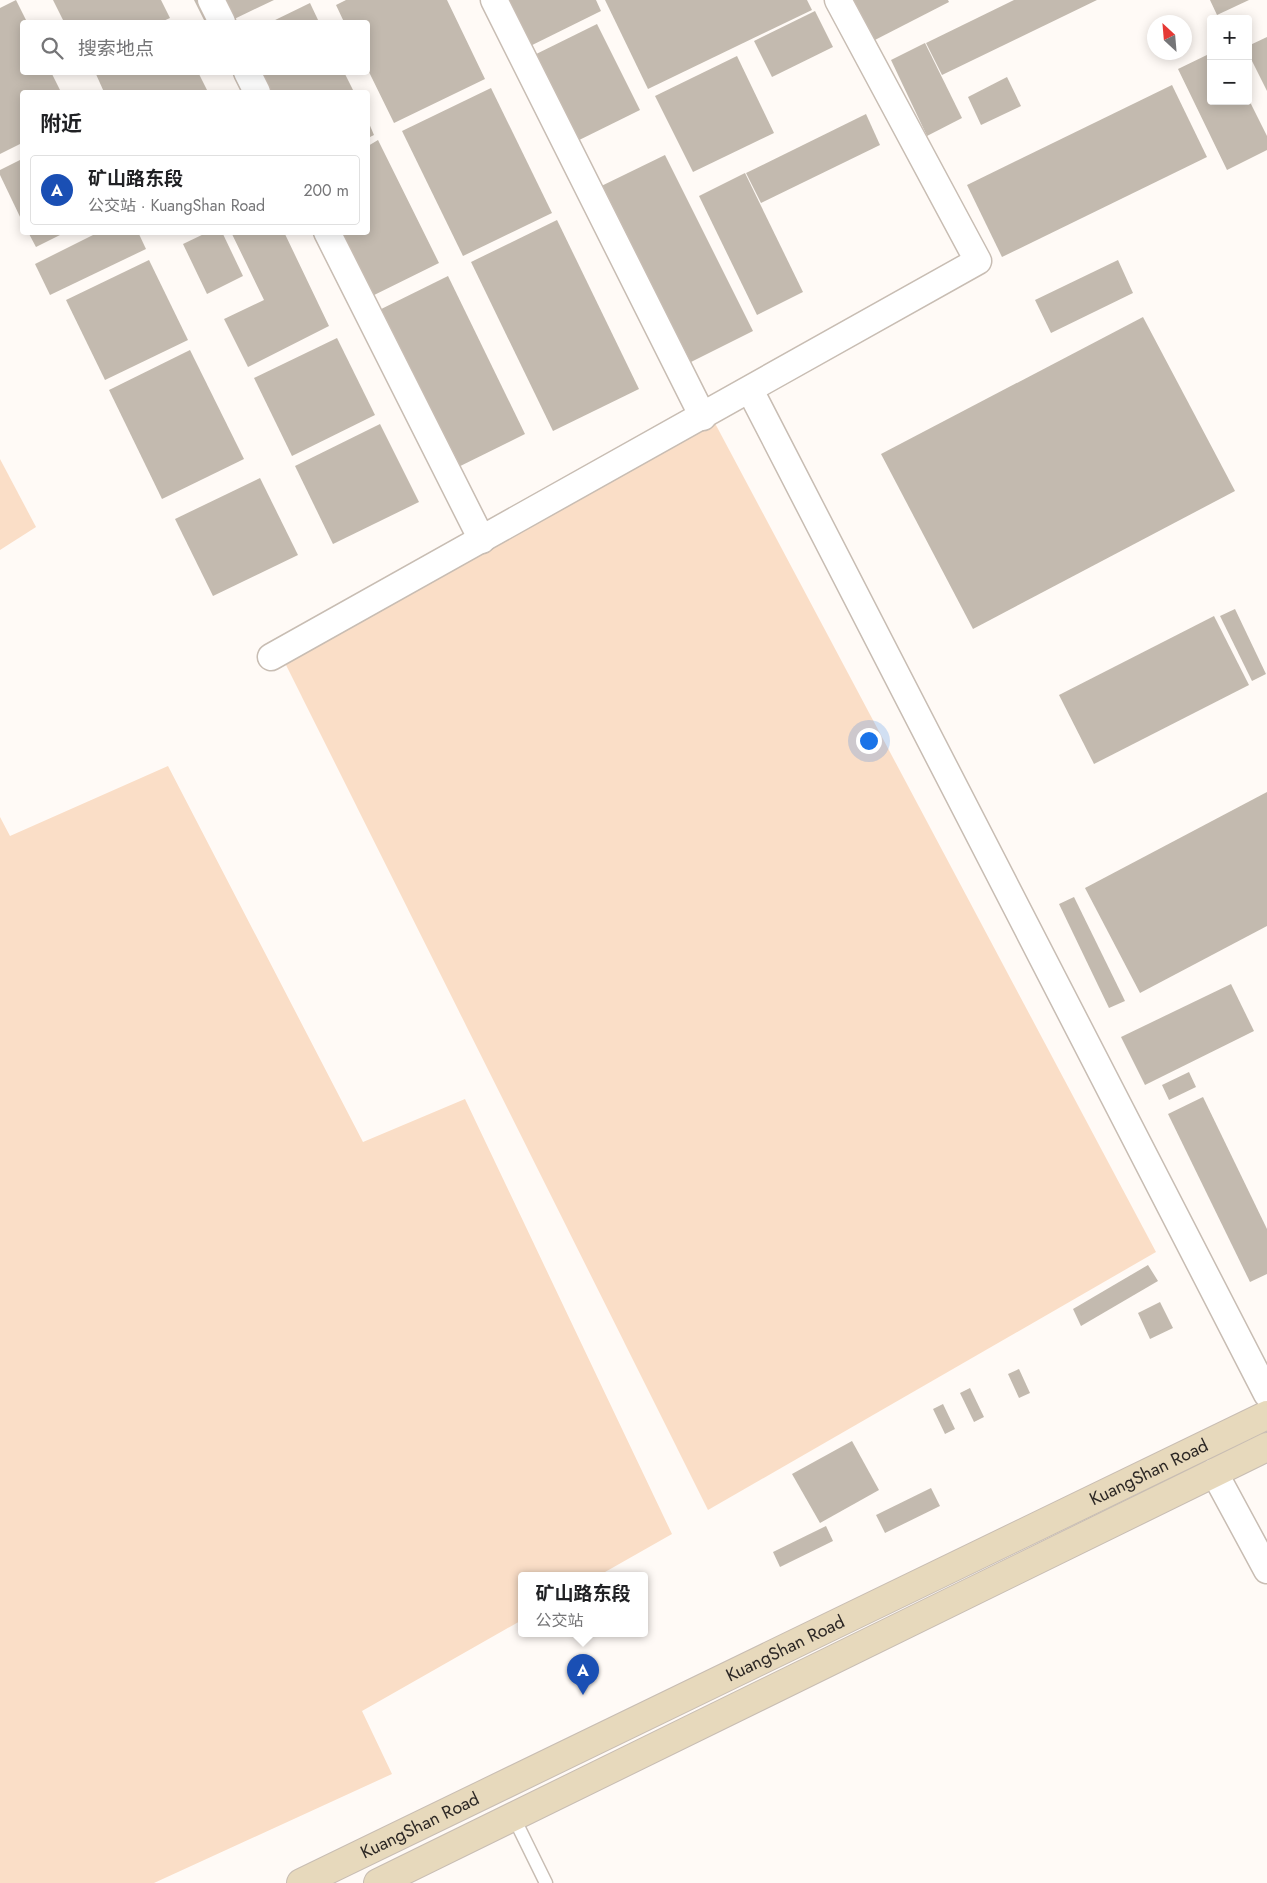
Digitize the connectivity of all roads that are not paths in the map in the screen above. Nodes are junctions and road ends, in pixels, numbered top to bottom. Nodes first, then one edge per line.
1 (210, 0) edge
2 (494, 0) edge
3 (838, 0) edge
4 (221, 20) edge
5 (248, 75) edge
6 (256, 90) edge
7 (329, 235) edge
8 (750, 390) junction
9 (703, 417) junction
10 (482, 540) junction
11 (271, 657) dead end
12 (1267, 1394) edge
13 (1267, 1415) edge
14 (1267, 1447) edge
15 (1214, 1472) junction
16 (1267, 1570) edge
17 (513, 1816) junction
18 (302, 1883) edge
19 (378, 1883) edge
20 (546, 1883) edge

1 - 4 street
2 - 9 street
3 - 8 street
5 - 6 street
7 - 10 street
8 - 9 street
8 - 12 street
9 - 10 street
10 - 11 street
13 - 18 main road, KuangShan Road
14 - 15 main road, KuangShan Road
15 - 16 street
15 - 17 main road, KuangShan Road
17 - 19 main road, KuangShan Road
17 - 20 lane

